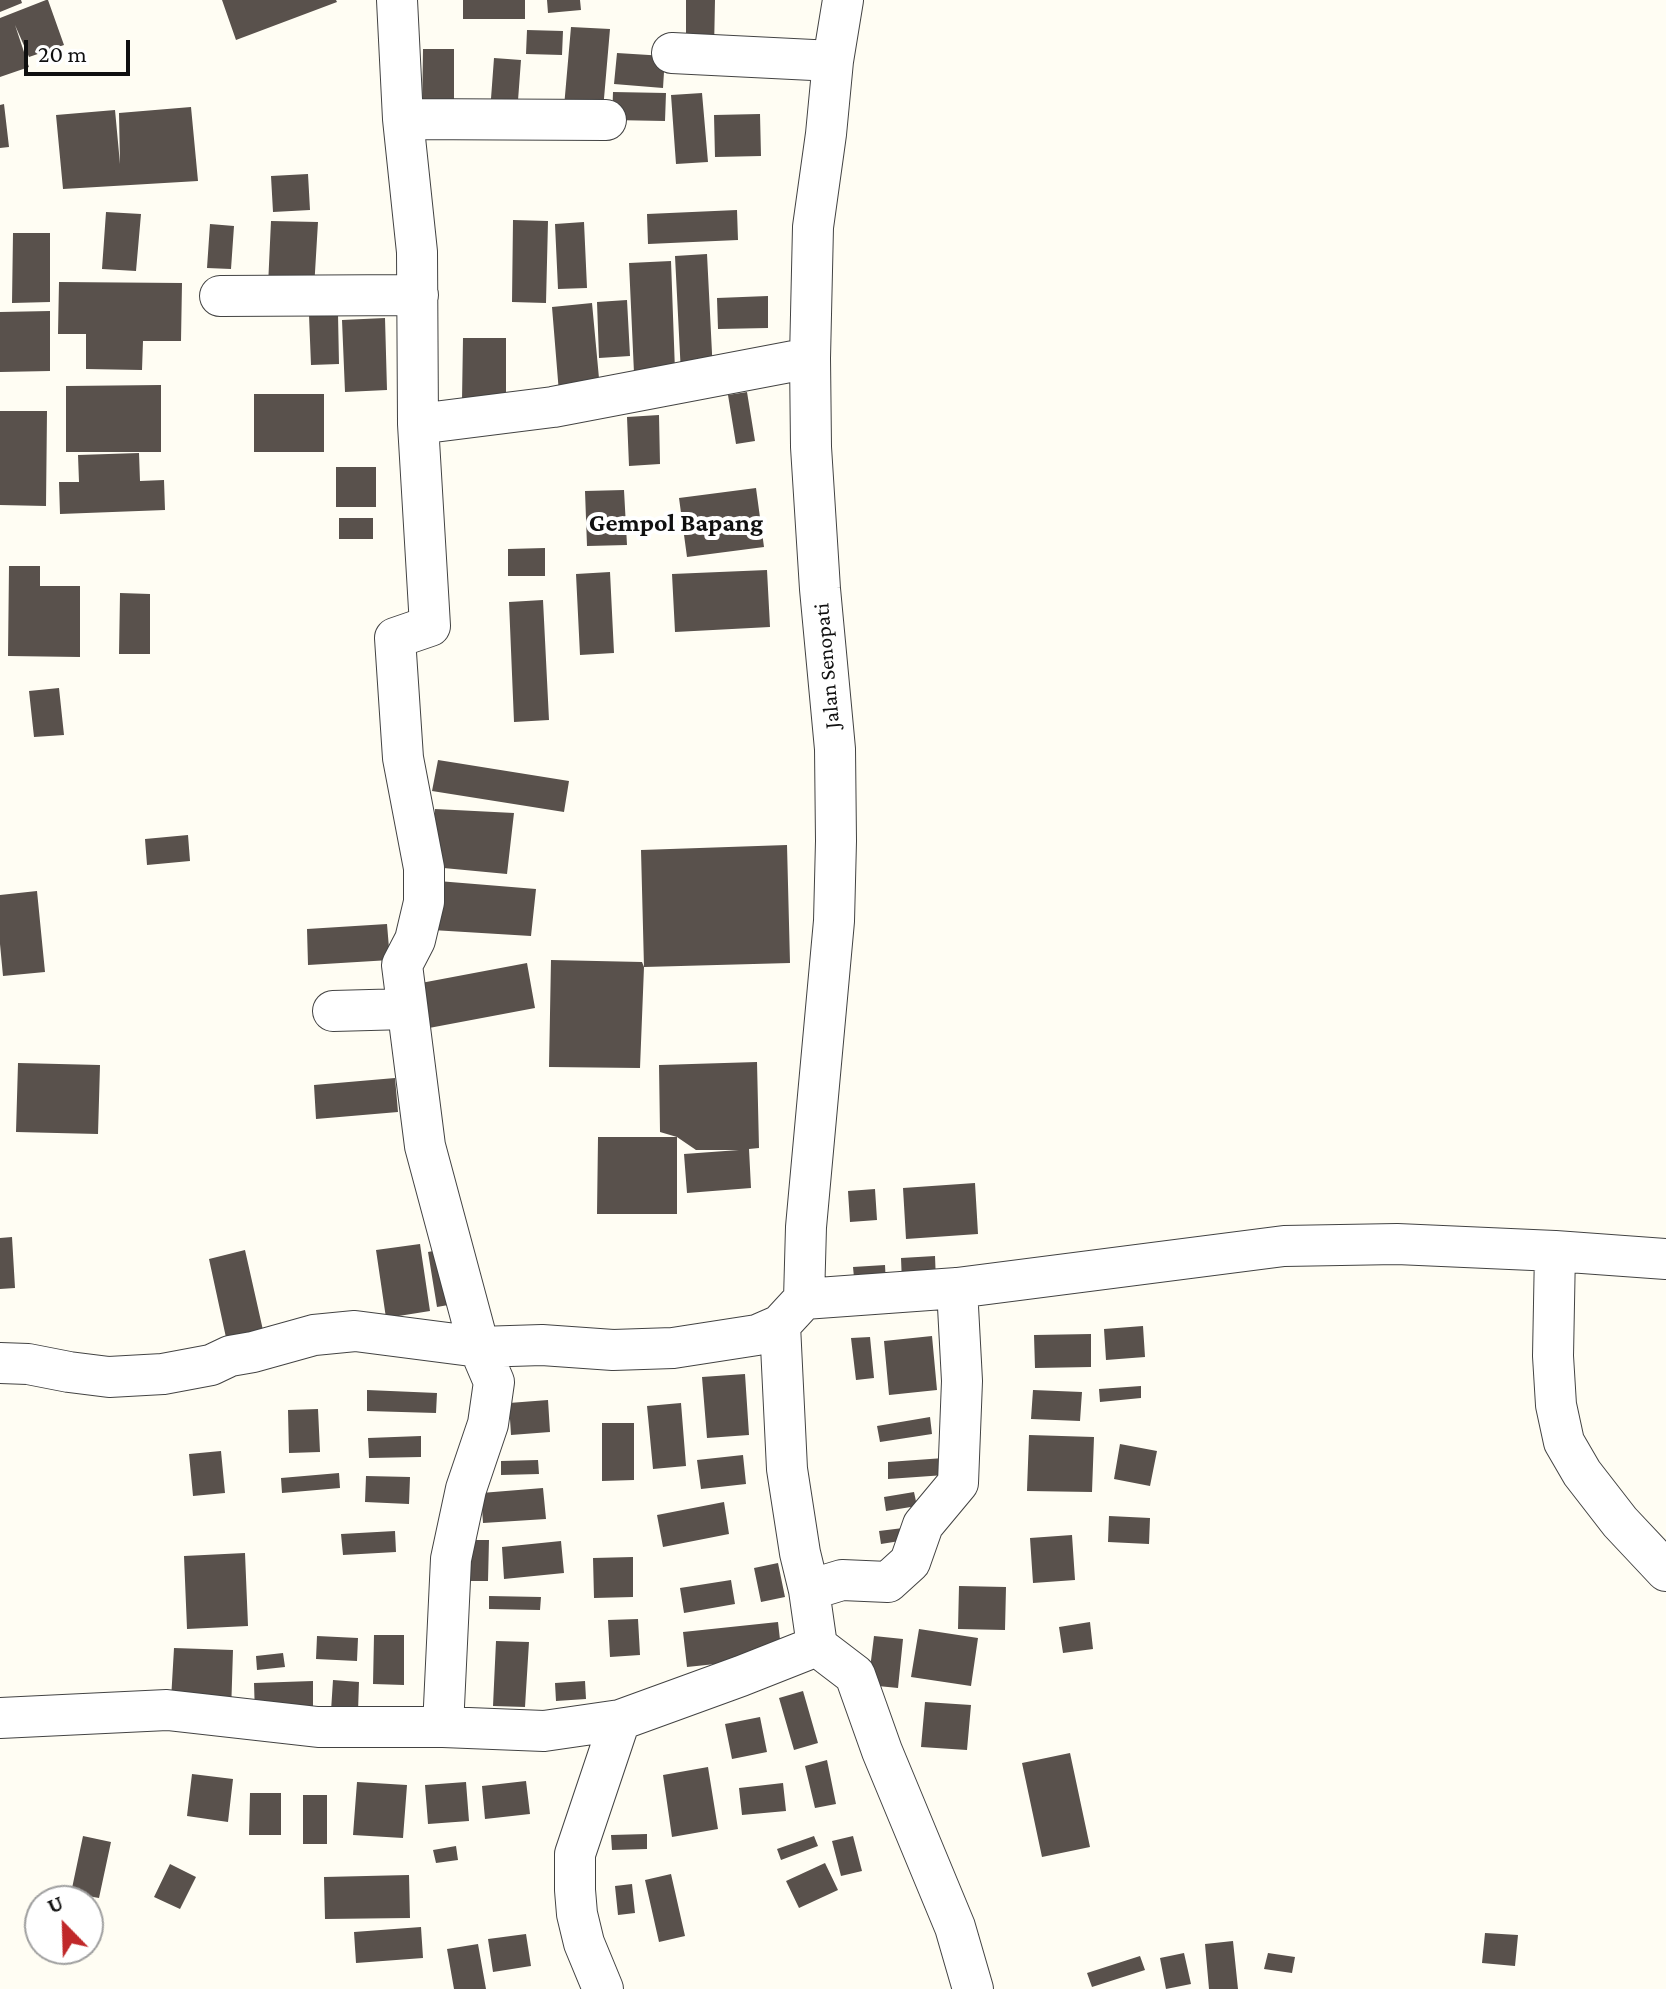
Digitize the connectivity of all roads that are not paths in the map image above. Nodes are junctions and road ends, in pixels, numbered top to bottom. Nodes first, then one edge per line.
1 (397, 0) edge
2 (843, 0) edge
3 (672, 53) dead end
4 (833, 61) junction
5 (403, 119) junction
6 (606, 120) dead end
7 (418, 295) junction
8 (220, 296) dead end
9 (810, 358) junction
10 (418, 424) junction
11 (407, 1009) junction
12 (333, 1011) dead end
13 (1555, 1251) junction
14 (1666, 1259) edge
15 (957, 1288) junction
16 (792, 1312) junction
17 (479, 1347) junction
18 (0, 1363) edge
19 (1666, 1571) edge
20 (809, 1590) junction
21 (817, 1646) junction
22 (0, 1718) edge
23 (620, 1720) junction
24 (443, 1727) junction
25 (603, 1989) edge
26 (973, 1989) edge

1 - 5 street
2 - 4 street, Jalan Senopati
3 - 4 street
4 - 9 street, Jalan Senopati
5 - 6 street
5 - 7 street
7 - 8 street
7 - 10 street
9 - 10 street
9 - 16 street, Jalan Senopati
10 - 11 street
11 - 12 street
11 - 17 street
13 - 14 street
13 - 15 street
13 - 19 street
15 - 16 street
15 - 20 street
16 - 17 street
16 - 20 street, Jalan Senopati
17 - 18 street
17 - 24 street
20 - 21 street, Jalan Senopati
21 - 23 street
21 - 26 street
22 - 24 street
23 - 24 street
23 - 25 street

